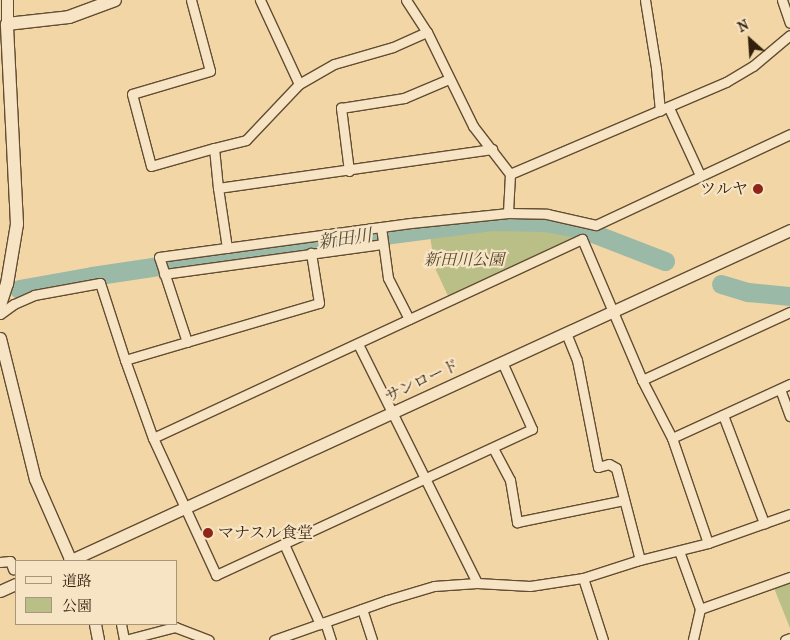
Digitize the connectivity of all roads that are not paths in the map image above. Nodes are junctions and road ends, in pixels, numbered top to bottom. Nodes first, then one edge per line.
1 (7, 0) edge
2 (115, 0) edge
3 (190, 0) edge
4 (260, 0) edge
5 (406, 0) edge
6 (644, 0) edge
7 (782, 0) edge
8 (790, 23) edge
9 (7, 24) junction
10 (427, 32) junction
11 (790, 35) edge
12 (449, 80) junction
13 (299, 84) junction
14 (669, 108) junction
15 (660, 110) junction
16 (790, 134) edge
17 (214, 148) junction
18 (492, 150) junction
19 (349, 171) junction
20 (510, 174) junction
21 (700, 175) junction
22 (218, 188) junction
23 (508, 213) junction
24 (381, 229) junction
25 (790, 230) edge
26 (383, 242) junction
27 (227, 248) junction
28 (311, 253) junction
29 (164, 274) junction
30 (0, 305) edge
31 (614, 311) junction
32 (790, 312) edge
33 (0, 314) edge
34 (409, 319) junction
35 (566, 333) junction
36 (0, 338) edge
37 (187, 342) junction
38 (358, 344) junction
39 (124, 360) junction
40 (502, 362) junction
41 (642, 380) junction
42 (790, 384) edge
43 (780, 389) junction
44 (394, 412) junction
45 (723, 414) junction
46 (790, 416) edge
47 (154, 438) junction
48 (672, 438) junction
49 (493, 448) junction
50 (426, 478) junction
51 (624, 500) junction
52 (184, 509) junction
53 (790, 514) edge
54 (764, 523) junction
55 (708, 543) junction
56 (284, 544) junction
57 (678, 551) junction
58 (88, 557) edge
59 (70, 560) edge
60 (74, 560) edge
61 (640, 560) junction
62 (0, 562) edge
63 (13, 569) dead end
64 (790, 577) edge
65 (584, 578) junction
66 (477, 583) junction
67 (15, 584) edge
68 (0, 591) edge
69 (362, 609) junction
70 (700, 609) junction
71 (323, 623) junction
72 (94, 625) edge
73 (121, 625) edge
74 (790, 638) edge
75 (98, 640) edge
76 (124, 640) edge
77 (209, 640) edge
78 (274, 640) edge
79 (331, 640) edge
80 (372, 640) edge
81 (603, 640) edge
82 (693, 640) edge
83 (785, 640) edge

1 - 9 street
2 - 9 main road
3 - 17 street
4 - 13 street
5 - 10 street
6 - 15 street
7 - 8 street
9 - 30 main road
10 - 12 street
10 - 13 street
11 - 14 street
12 - 18 street
12 - 19 street
13 - 17 street
14 - 15 street
14 - 21 street
15 - 20 street
16 - 21 street
17 - 22 street
18 - 19 street
18 - 20 street
19 - 22 street
20 - 23 street
21 - 23 street
22 - 27 street
23 - 24 street
24 - 26 street
24 - 27 street
25 - 31 street, サンロード
26 - 28 street
26 - 34 street
27 - 29 street
28 - 29 street
28 - 37 street
29 - 37 street
31 - 34 street
31 - 35 street, サンロード
31 - 41 street
32 - 41 street
33 - 39 street
34 - 38 street
35 - 40 street, サンロード
35 - 51 street
36 - 59 street
37 - 39 street
38 - 44 street
38 - 47 street
39 - 47 street
40 - 44 street, サンロード
40 - 49 street
41 - 48 street
42 - 43 street
43 - 45 street
43 - 46 street
44 - 50 street
44 - 52 street, サンロード
45 - 48 street
45 - 54 street
47 - 52 street
48 - 55 street
49 - 50 street
49 - 51 street
50 - 56 street
50 - 66 street
51 - 61 street
52 - 56 street
52 - 58 street, サンロード
53 - 54 street
54 - 55 street
55 - 57 street
56 - 71 street
57 - 61 street
57 - 70 street
58 - 60 street, サンロード
61 - 65 street
62 - 63 street
64 - 70 street
65 - 66 street
65 - 81 street
66 - 69 street
67 - 68 street
69 - 71 street
69 - 80 street
70 - 82 street
71 - 78 street
71 - 79 street
72 - 75 street
73 - 76 street
74 - 83 street
76 - 77 street

